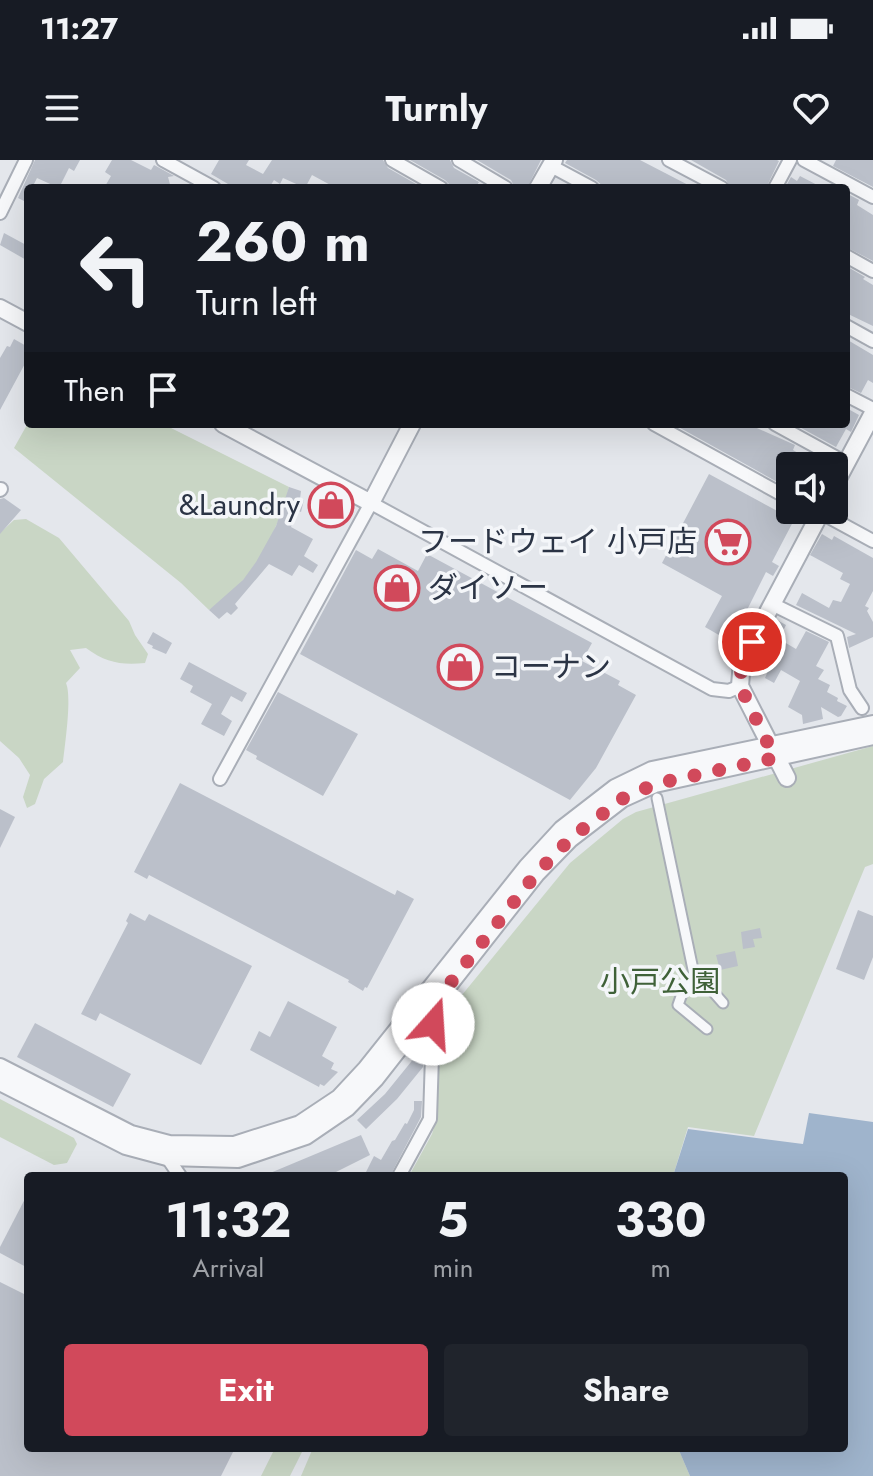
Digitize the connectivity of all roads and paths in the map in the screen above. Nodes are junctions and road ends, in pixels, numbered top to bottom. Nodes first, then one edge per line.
1 (26, 160) edge
2 (163, 160) edge
3 (392, 160) edge
4 (459, 160) edge
5 (669, 160) edge
6 (790, 160) edge
7 (804, 160) edge
8 (552, 163) edge
9 (207, 184) edge
10 (434, 184) edge
11 (499, 184) edge
12 (540, 184) edge
13 (586, 184) edge
14 (714, 184) edge
15 (777, 184) edge
16 (849, 184) edge
17 (850, 185) edge
18 (873, 197) edge
19 (0, 213) edge
20 (850, 258) edge
21 (873, 271) edge
22 (0, 308) edge
23 (24, 321) edge
24 (850, 328) edge
25 (873, 341) edge
26 (850, 399) edge
27 (871, 418) edge
28 (230, 428) edge
29 (410, 428) edge
30 (661, 428) edge
31 (782, 428) edge
32 (826, 452) edge
33 (848, 459) edge
34 (776, 491) edge
35 (371, 503) junction
36 (811, 524) edge
37 (841, 524) edge
38 (873, 541) edge
39 (772, 604) junction
40 (740, 686) junction
41 (862, 708) dead end
42 (873, 724) edge
43 (873, 736) edge
44 (772, 751) junction
45 (787, 778) dead end
46 (220, 779) dead end
47 (657, 798) dead end
48 (695, 979) junction
49 (723, 1003) dead end
50 (430, 1009) junction
51 (707, 1029) dead end
52 (0, 1067) edge
53 (0, 1082) edge
54 (167, 1157) junction
55 (177, 1172) edge
56 (401, 1172) edge

1 - 19 street
2 - 9 street
3 - 10 street
4 - 11 street
5 - 14 street
6 - 15 street
7 - 16 street
8 - 12 street
8 - 13 street
17 - 18 street
20 - 21 street
22 - 23 street
24 - 25 street
26 - 27 street
27 - 33 street
28 - 35 street
29 - 35 street
30 - 34 street
31 - 32 street
35 - 40 street
35 - 46 street
36 - 39 street
37 - 38 street
39 - 40 street
39 - 41 street
40 - 44 street
42 - 44 street
43 - 44 street
44 - 45 street
44 - 50 street
44 - 52 street
47 - 48 street
48 - 49 street
48 - 51 street
50 - 54 street
50 - 56 street
53 - 54 street
54 - 55 street

